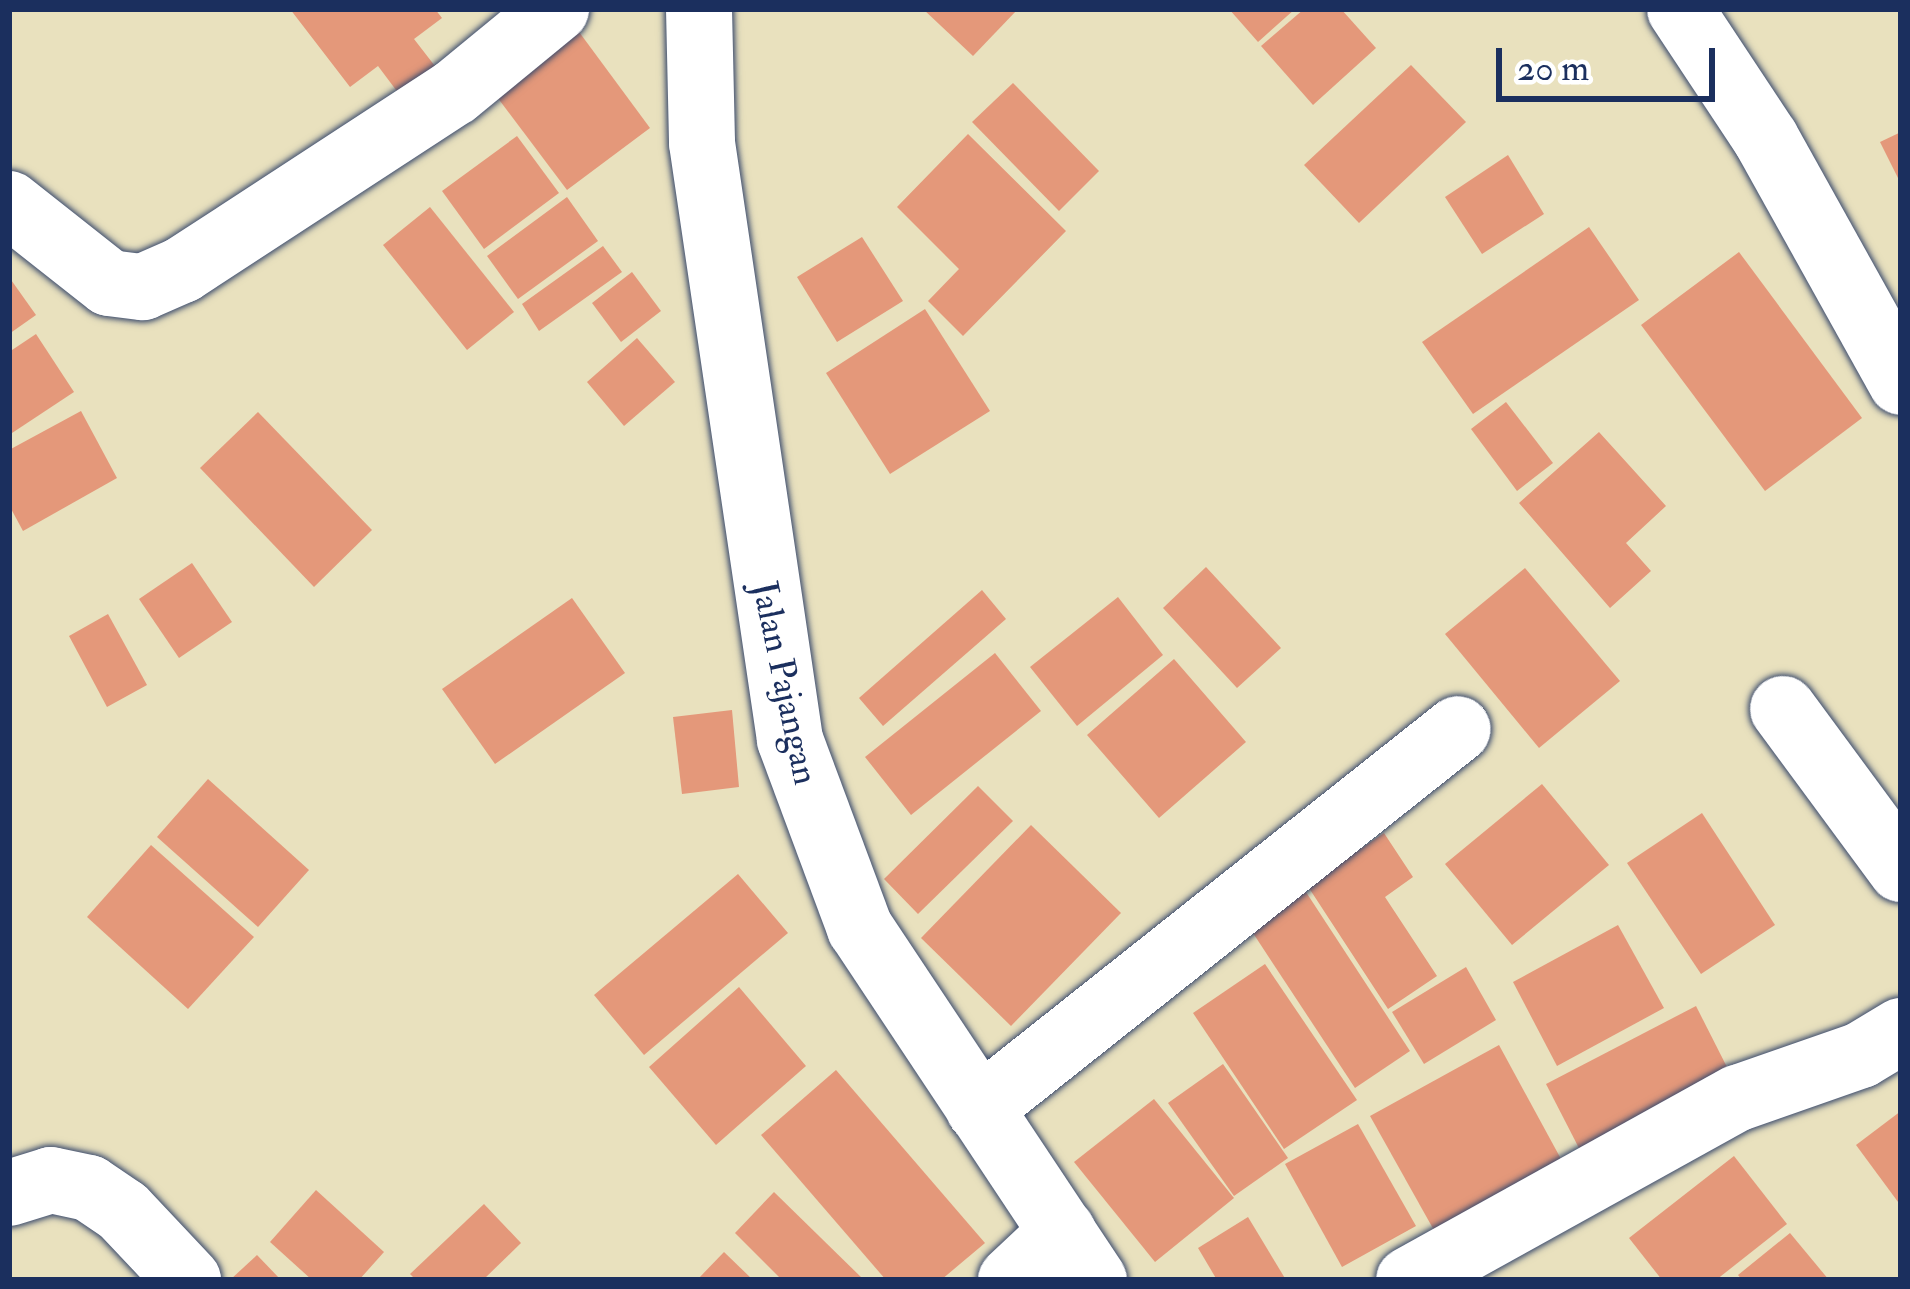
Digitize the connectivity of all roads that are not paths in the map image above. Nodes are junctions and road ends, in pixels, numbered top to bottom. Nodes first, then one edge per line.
1 (556, 9) edge
2 (699, 9) edge
3 (1680, 9) edge
4 (9, 204) edge
5 (1901, 382) edge
6 (1783, 709) dead end
7 (1458, 729) dead end
8 (1901, 869) edge
9 (1901, 1031) edge
10 (980, 1109) junction
11 (9, 1192) edge
12 (1078, 1255) edge
13 (188, 1280) edge
14 (1011, 1280) edge
15 (1409, 1280) edge

1 - 4 street
2 - 10 street, Jalan Pajangan
3 - 5 street
6 - 8 street
7 - 10 street
9 - 15 street
10 - 12 street, Jalan Pajangan
11 - 13 street
12 - 14 street

